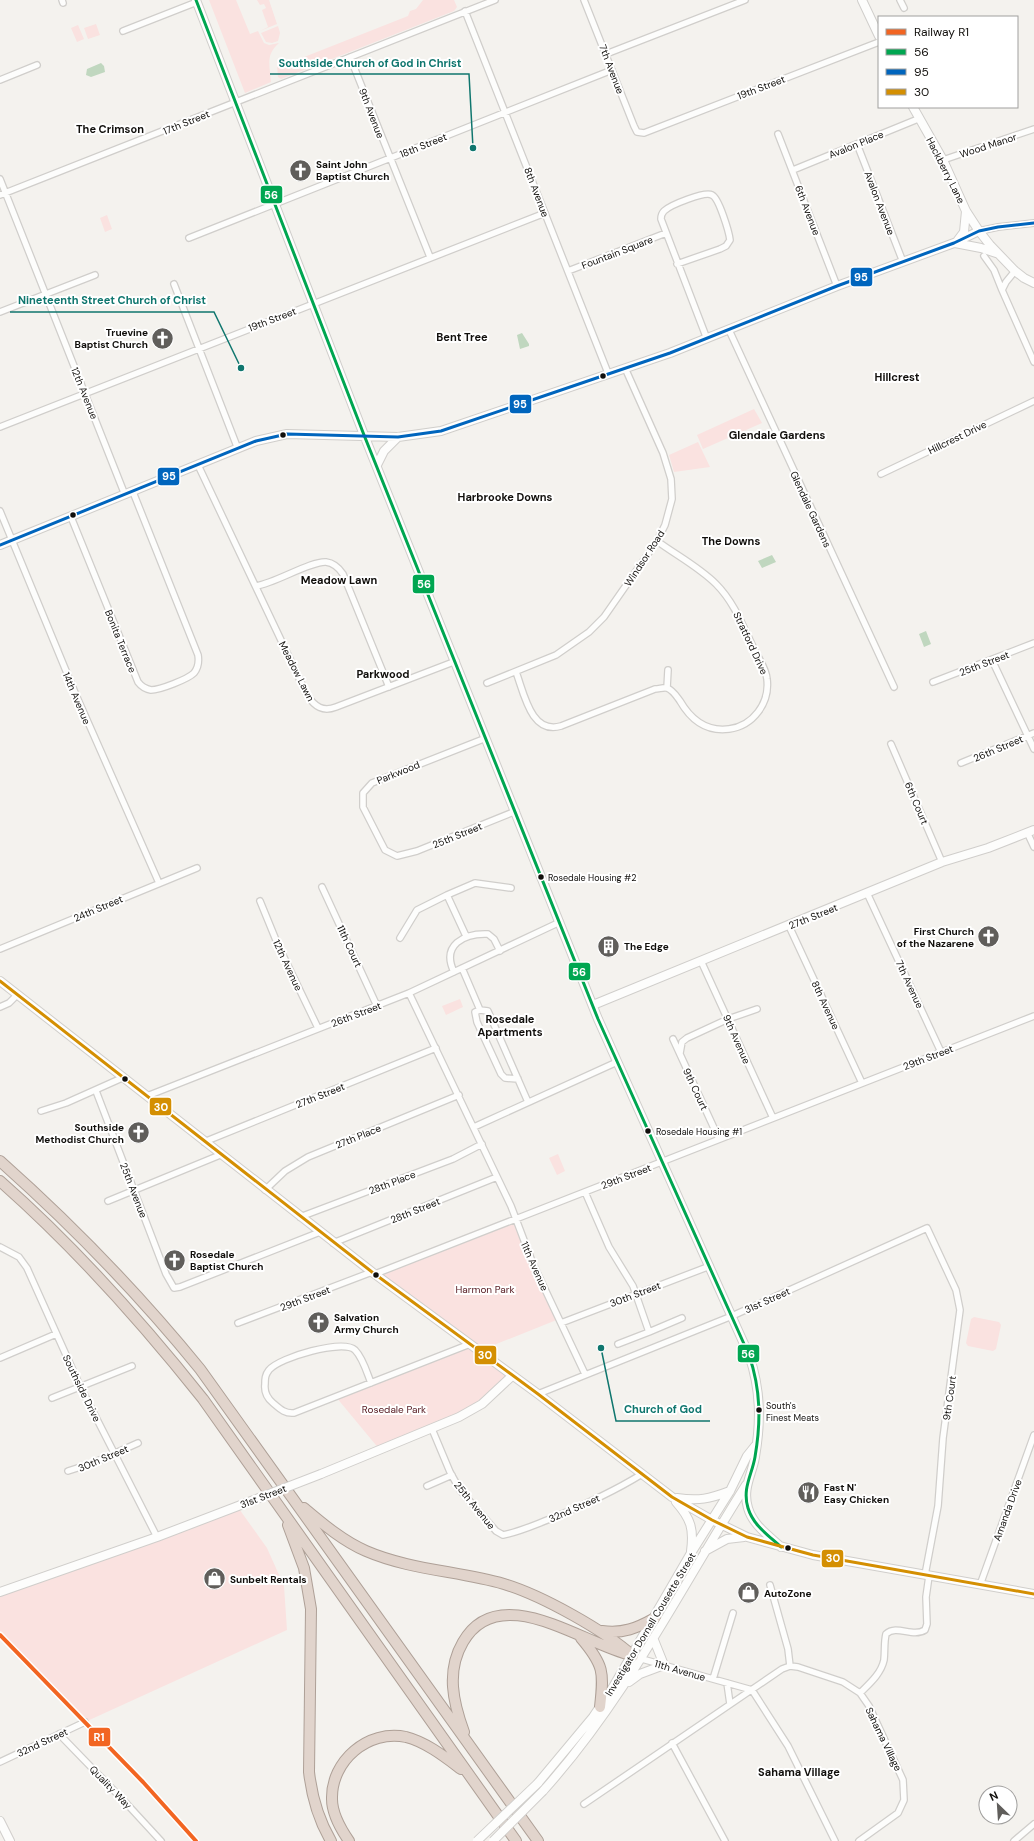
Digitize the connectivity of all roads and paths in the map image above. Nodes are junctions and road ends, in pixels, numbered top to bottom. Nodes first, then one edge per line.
1 (495, 0) edge
2 (584, 0) edge
3 (745, 0) edge
4 (862, 0) edge
5 (900, 0) edge
6 (196, 1) edge
7 (904, 8) dead end
8 (466, 11) junction
9 (123, 31) dead end
10 (878, 34) edge
11 (878, 42) edge
12 (606, 54) junction
13 (350, 57) junction
14 (37, 65) dead end
15 (612, 70) junction
16 (0, 80) edge
17 (236, 102) junction
18 (913, 108) edge
19 (506, 113) junction
20 (918, 119) junction
21 (1034, 129) edge
22 (644, 133) joint
23 (778, 134) dead end
24 (857, 144) junction
25 (390, 158) junction
26 (943, 160) junction
27 (793, 170) junction
28 (0, 179) edge
29 (3, 194) edge
30 (276, 204) junction
31 (966, 211) junction
32 (545, 213) junction
33 (1034, 223) edge
34 (980, 231) junction
35 (666, 233) junction
36 (189, 238) dead end
37 (954, 243) junction
38 (998, 254) junction
39 (984, 256) dead end
40 (430, 258) junction
41 (903, 262) junction
42 (677, 264) junction
43 (568, 271) junction
44 (1015, 271) junction
45 (95, 275) dead end
46 (1034, 283) edge
47 (174, 284) dead end
48 (837, 286) junction
49 (1002, 290) junction
50 (45, 294) junction
51 (314, 302) junction
52 (0, 312) edge
53 (729, 330) junction
54 (707, 339) junction
55 (200, 348) junction
56 (1034, 362) edge
57 (625, 368) junction
58 (608, 373) junction
59 (85, 393) junction
60 (1034, 401) edge
61 (0, 427) edge
62 (364, 435) junction
63 (398, 437) junction
64 (238, 449) junction
65 (198, 465) junction
66 (377, 465) junction
67 (881, 474) dead end
68 (129, 493) junction
69 (0, 511) edge
70 (71, 517) junction
71 (12, 541) junction
72 (657, 541) junction
73 (0, 545) edge
74 (256, 586) junction
75 (1034, 643) edge
76 (992, 660) junction
77 (456, 661) junction
78 (668, 670) dead end
79 (516, 672) junction
80 (934, 682) dead end
81 (487, 683) dead end
82 (389, 687) junction
83 (894, 687) dead end
84 (667, 688) junction
85 (1034, 733) edge
86 (1028, 736) junction
87 (486, 738) junction
88 (892, 744) dead end
89 (1034, 749) edge
90 (961, 763) dead end
91 (516, 811) junction
92 (1031, 831) edge
93 (1034, 846) edge
94 (397, 856) joint
95 (942, 862) junction
96 (197, 868) dead end
97 (159, 883) junction
98 (322, 887) dead end
99 (511, 888) dead end
100 (867, 893) junction
101 (447, 895) junction
102 (260, 901) dead end
103 (560, 922) junction
104 (789, 926) junction
105 (466, 936) junction
106 (400, 938) dead end
107 (0, 949) edge
108 (500, 951) junction
109 (701, 960) junction
110 (462, 968) junction
111 (454, 972) junction
112 (0, 981) edge
113 (410, 993) junction
114 (17, 995) junction
115 (593, 1005) junction
116 (377, 1006) junction
117 (0, 1008) edge
118 (757, 1009) dead end
119 (480, 1010) junction
120 (1034, 1016) edge
121 (728, 1019) junction
122 (318, 1028) junction
123 (673, 1039) dead end
124 (436, 1048) junction
125 (942, 1052) junction
126 (680, 1055) junction
127 (617, 1062) junction
128 (122, 1078) junction
129 (518, 1079) junction
130 (862, 1083) junction
131 (96, 1091) junction
132 (459, 1095) junction
133 (147, 1096) junction
134 (528, 1102) junction
135 (40, 1111) dead end
136 (773, 1118) junction
137 (474, 1127) junction
138 (718, 1139) junction
139 (204, 1142) junction
140 (482, 1144) junction
141 (220, 1155) junction
142 (0, 1161) edge
143 (662, 1162) junction
144 (497, 1177) junction
145 (0, 1181) edge
146 (133, 1189) junction
147 (265, 1190) junction
148 (585, 1192) junction
149 (108, 1200) dead end
150 (300, 1216) junction
151 (516, 1219) junction
152 (927, 1228) joint
153 (320, 1232) junction
154 (334, 1242) junction
155 (0, 1247) edge
156 (710, 1266) junction
157 (374, 1273) junction
158 (636, 1294) junction
159 (732, 1316) junction
160 (682, 1318) dead end
161 (238, 1323) dead end
162 (561, 1323) junction
163 (648, 1332) junction
164 (56, 1334) junction
165 (470, 1344) junction
166 (618, 1344) dead end
167 (0, 1358) edge
168 (132, 1366) dead end
169 (585, 1374) junction
170 (512, 1376) junction
171 (371, 1384) junction
172 (80, 1386) junction
173 (538, 1394) junction
174 (52, 1398) dead end
175 (432, 1429) junction
176 (1034, 1436) edge
177 (138, 1443) dead end
178 (755, 1446) junction
179 (116, 1453) junction
180 (68, 1471) dead end
181 (642, 1474) junction
182 (452, 1475) junction
183 (746, 1484) junction
184 (427, 1486) dead end
185 (730, 1491) junction
186 (672, 1497) junction
187 (297, 1502) junction
188 (282, 1510) junction
189 (712, 1520) junction
190 (720, 1525) junction
191 (503, 1535) joint
192 (157, 1537) junction
193 (747, 1537) junction
194 (781, 1547) junction
195 (704, 1551) junction
196 (691, 1553) junction
197 (927, 1575) junction
198 (980, 1584) junction
199 (770, 1585) dead end
200 (0, 1592) edge
201 (1034, 1594) edge
202 (733, 1613) dead end
203 (655, 1618) junction
204 (597, 1630) junction
205 (579, 1637) junction
206 (654, 1640) junction
207 (637, 1657) junction
208 (664, 1665) junction
209 (790, 1666) junction
210 (713, 1679) junction
211 (727, 1683) junction
212 (625, 1685) junction
213 (752, 1690) junction
214 (860, 1693) junction
215 (730, 1704) junction
216 (600, 1707) junction
217 (85, 1722) dead end
218 (59, 1734) junction
219 (672, 1743) junction
220 (469, 1745) junction
221 (0, 1762) edge
222 (469, 1775) junction
223 (584, 1804) dead end
224 (0, 1821) edge
225 (1034, 1824) edge
226 (10, 1841) edge
227 (161, 1841) edge
228 (331, 1841) edge
229 (349, 1841) edge
230 (477, 1841) edge
231 (493, 1841) edge
232 (516, 1841) edge
233 (538, 1841) edge
234 (725, 1841) edge
235 (836, 1841) edge
236 (859, 1841) edge
237 (1014, 1841) edge

1 - 8 street, 17th Street
2 - 12 street, 7th Avenue
3 - 12 street
4 - 10 main road
5 - 7 street
6 - 9 street
6 - 17 main road
8 - 13 street, 17th Street
8 - 19 street, 8th Avenue
11 - 22 street, 19th Street
12 - 15 street, 7th Avenue
13 - 17 street, 17th Street
13 - 25 street, 9th Avenue
14 - 16 street
15 - 19 street, 18th Street
15 - 22 street, 7th Avenue
17 - 29 street, 17th Street
17 - 30 main road
18 - 20 main road, Hackberry Lane
19 - 25 street, 18th Street
19 - 32 street, 8th Avenue
20 - 24 street, Avalon Place
20 - 26 main road, Hackberry Lane
21 - 26 street, Wood Manor
23 - 27 street, 6th Avenue
24 - 27 street, Avalon Place
24 - 41 street, Avalon Avenue
25 - 30 street, 18th Street
25 - 40 street, 9th Avenue
26 - 31 main road, Hackberry Lane
27 - 48 street, 6th Avenue
28 - 29 street, 12th Avenue
29 - 50 street, 12th Avenue
30 - 36 street, 18th Street
30 - 51 main road
31 - 34 main road, Hackberry Lane
31 - 37 main road
32 - 40 street, 19th Street
32 - 43 street, 8th Avenue
33 - 34 street
34 - 37 main road
34 - 38 main road, Hackberry Lane
35 - 42 street, Fountain Square
35 - 42 street, Fountain Square
35 - 43 street, Fountain Square
37 - 38 main road
37 - 41 main road
38 - 44 main road, Hackberry Lane
39 - 49 street
40 - 51 street, 19th Street
41 - 48 main road
42 - 54 street, Fountain Square
43 - 58 street, 8th Avenue
44 - 46 main road, Hackberry Lane
44 - 49 street
45 - 50 street
47 - 55 street
48 - 53 main road
49 - 56 street
50 - 52 street
50 - 59 street, 12th Avenue
51 - 55 street, 19th Street
51 - 62 main road
53 - 54 main road
53 - 83 street, Glendale Gardens
54 - 57 main road
55 - 59 street, 19th Street
55 - 64 street
57 - 58 main road
57 - 72 street, Windsor Road
58 - 63 main road
59 - 61 street, 19th Street
59 - 68 street, 12th Avenue
60 - 67 street, Hillcrest Drive
62 - 63 main road
62 - 64 main road
62 - 66 main road
63 - 66 main road
64 - 65 main road
65 - 68 main road
65 - 74 street, Meadow Lawn
66 - 77 main road
68 - 70 main road
68 - 70 street, Bonita Terrace
69 - 71 street, 14th Avenue
70 - 71 main road
71 - 73 main road
71 - 97 street, 14th Avenue
72 - 79 street, Windsor Road
72 - 84 street, Stratford Drive
74 - 82 street, Meadow Lawn
74 - 82 street
75 - 76 street, 25th Street
76 - 80 street, 25th Street
76 - 86 street
77 - 82 street, Meadow Lawn
77 - 87 main road
78 - 84 street
79 - 81 street, Windsor Road
79 - 84 street
85 - 86 street, 26th Street
86 - 89 street
86 - 90 street, 26th Street
87 - 91 main road
87 - 94 street, Parkwood
88 - 95 street, 6th Court
91 - 94 street, 25th Street
91 - 103 main road
92 - 93 street
92 - 95 main road, 27th Street
95 - 100 main road, 27th Street
96 - 97 street, 24th Street
97 - 107 street, 24th Street
98 - 116 street, 11th Court
99 - 101 street
100 - 104 main road, 27th Street
100 - 125 street, 7th Avenue
101 - 105 street
101 - 106 street
102 - 122 street, 12th Avenue
103 - 108 street, 26th Street
103 - 115 main road
104 - 109 main road, 27th Street
104 - 130 street, 8th Avenue
105 - 108 street
105 - 111 street
108 - 110 street, 26th Street
109 - 115 main road, 27th Street
109 - 121 street, 9th Avenue
110 - 111 street, 26th Street
110 - 119 street
111 - 113 street, 26th Street
112 - 114 main road
113 - 116 street, 26th Street
113 - 124 street
114 - 117 street
114 - 128 main road
115 - 127 main road
116 - 122 street, 26th Street
118 - 121 street
119 - 129 street
119 - 129 street
120 - 125 street, 29th Street
121 - 126 street
121 - 136 street, 9th Avenue
122 - 133 street, 26th Street
123 - 126 street, 9th Court
124 - 132 street
124 - 139 street, 27th Street
125 - 130 street, 29th Street
126 - 138 street, 9th Court
127 - 134 street
127 - 143 main road
128 - 131 street
128 - 133 main road
129 - 134 street
130 - 136 street, 29th Street
131 - 135 street
131 - 146 street, 25th Avenue
132 - 137 street
132 - 147 street, 27th Place
133 - 139 main road
134 - 137 street
136 - 138 street, 29th Street
137 - 140 street
138 - 143 street, 29th Street
139 - 141 main road
140 - 144 street, 11th Avenue
140 - 150 street, 28th Place
141 - 146 street
141 - 147 main road
142 - 187 highway
143 - 148 street, 29th Street
143 - 156 main road
144 - 151 street, 11th Avenue
144 - 154 street, 28th Street
145 - 188 highway
146 - 149 street
146 - 153 street, 25th Avenue
147 - 150 main road
148 - 151 street, 29th Street
148 - 158 street
150 - 153 main road
151 - 157 street, 29th Street
151 - 162 street, 11th Avenue
152 - 159 street, 31st Street
152 - 197 street, 9th Court
153 - 154 main road
154 - 157 main road
155 - 164 street, Southside Drive
156 - 158 street, 30th Street
156 - 159 main road
157 - 161 street, 29th Street
157 - 165 main road
158 - 162 street, 30th Street
158 - 163 street
159 - 169 street, 31st Street
159 - 178 main road
160 - 163 street
162 - 169 street, 11th Avenue
163 - 166 street
164 - 167 street
164 - 172 street, Southside Drive
165 - 170 main road
165 - 171 street
168 - 172 street
169 - 173 street, 31st Street
170 - 173 main road
170 - 175 main road, 31st Street
171 - 171 street
172 - 174 street
172 - 179 street, Southside Drive
173 - 181 main road
175 - 182 street, 25th Avenue
175 - 192 main road, 31st Street, bridge
176 - 198 street, Amanda Drive
177 - 179 street, 30th Street
178 - 183 main road
178 - 185 main road, Investigator Dornell Cousette Street
179 - 180 street, 30th Street
179 - 192 street, Southside Drive
181 - 186 main road
181 - 191 street, 32nd Street
182 - 184 street
182 - 191 street, 25th Avenue
183 - 190 main road, Investigator Dornell Cousette Street
183 - 194 main road
185 - 186 main road
185 - 189 main road, Investigator Dornell Cousette Street
186 - 189 main road
186 - 196 main road
187 - 204 highway
187 - 220 highway
188 - 222 highway
188 - 228 highway
189 - 190 main road
189 - 196 main road, Investigator Dornell Cousette Street
190 - 193 main road
190 - 195 main road, Investigator Dornell Cousette Street
192 - 200 main road, 31st Street
193 - 194 main road
193 - 195 main road
194 - 197 main road
195 - 206 main road, Investigator Dornell Cousette Street
196 - 203 main road, Investigator Dornell Cousette Street
197 - 198 main road
197 - 214 street, 9th Court
198 - 201 main road
199 - 209 street
202 - 210 street
203 - 204 highway
203 - 207 main road, Investigator Dornell Cousette Street
204 - 207 highway
205 - 207 highway
205 - 216 highway
205 - 220 highway
206 - 207 main road, Investigator Dornell Cousette Street
206 - 208 main road
207 - 208 street, 11th Avenue
207 - 212 main road, Investigator Dornell Cousette Street
207 - 216 main road, Investigator Dornell Cousette Street
208 - 210 street, 11th Avenue
208 - 212 main road
209 - 213 street
209 - 214 street, Sahama Village
210 - 211 street, 11th Avenue
211 - 213 street, 11th Avenue
211 - 215 street
212 - 231 main road, Investigator Dornell Cousette Street, bridge
213 - 215 street
213 - 235 street
214 - 236 street, Sahama Village
215 - 219 street
216 - 230 main road, Investigator Dornell Cousette Street, bridge
217 - 218 street, 32nd Street
218 - 221 street, 32nd Street
218 - 227 street, Quality Way
219 - 223 street
219 - 234 street
220 - 233 highway
222 - 229 highway
222 - 232 highway
224 - 226 main road
225 - 237 street

